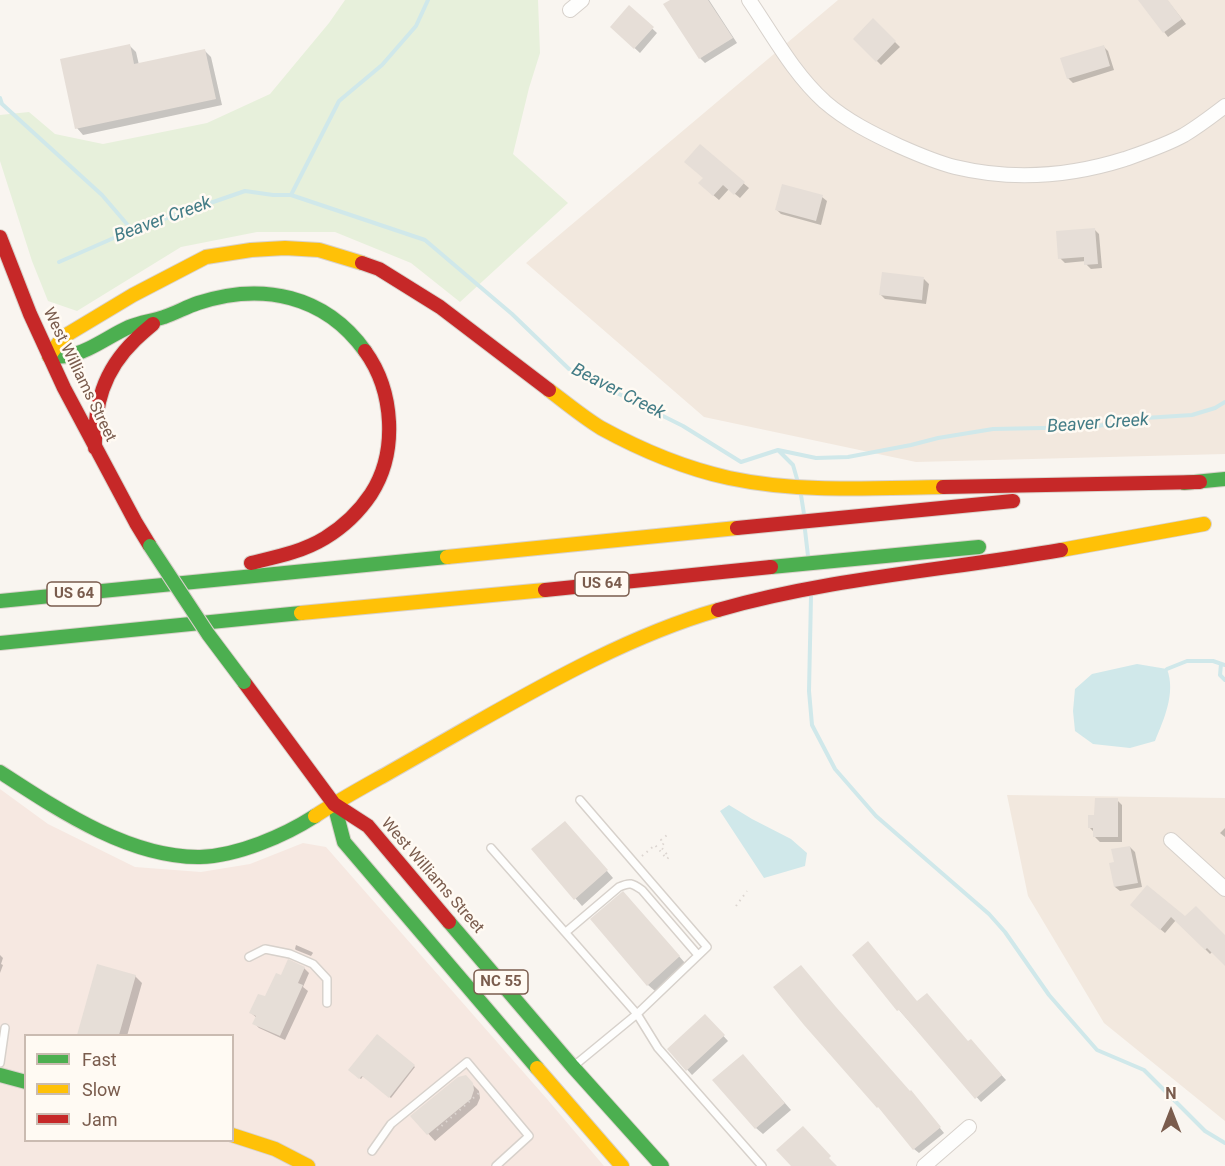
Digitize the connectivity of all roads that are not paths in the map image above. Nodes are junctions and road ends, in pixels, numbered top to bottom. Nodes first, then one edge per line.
1 (582, 0) edge
2 (749, 0) edge
3 (570, 10) dead end
4 (1225, 106) edge
5 (0, 237) edge
6 (158, 319) junction
7 (49, 356) junction
8 (95, 448) junction
9 (1225, 479) edge
10 (1200, 482) junction
11 (1028, 542) dead end
12 (993, 545) dead end
13 (148, 587) junction
14 (0, 601) edge
15 (0, 643) edge
16 (0, 772) edge
17 (580, 800) dead end
18 (334, 804) junction
19 (1171, 840) dead end
20 (491, 848) dead end
21 (1225, 889) edge
22 (566, 932) junction
23 (698, 955) junction
24 (249, 957) dead end
25 (327, 1003) dead end
26 (637, 1014) junction
27 (5, 1028) dead end
28 (0, 1063) edge
29 (573, 1066) junction
30 (0, 1075) edge
31 (24, 1081) edge
32 (969, 1127) dead end
33 (234, 1136) edge
34 (372, 1151) dead end
35 (308, 1166) edge
36 (496, 1166) edge
37 (622, 1166) edge
38 (662, 1166) edge
39 (762, 1166) edge
40 (924, 1166) edge

1 - 3 street
2 - 4 street
5 - 7 main road, West Williams Street / NC 55
6 - 7 main road
6 - 8 main road
6 - 13 main road
7 - 8 main road, West Williams Street / NC 55
7 - 10 main road
8 - 18 main road, West Williams Street / NC 55, bridge
9 - 10 main road, US 64
10 - 13 main road, US 64
11 - 18 main road
12 - 15 main road, US 64
13 - 14 main road, US 64
16 - 18 main road
17 - 23 lane
18 - 29 main road, West Williams Street / NC 55
18 - 37 main road, NC 55
19 - 21 street
20 - 22 lane
22 - 23 lane
22 - 26 lane
23 - 26 lane
24 - 25 lane
26 - 29 lane
26 - 39 lane
27 - 28 lane
29 - 38 main road, West Williams Street / NC 55
30 - 31 main road
32 - 40 street
33 - 35 main road
34 - 36 lane

